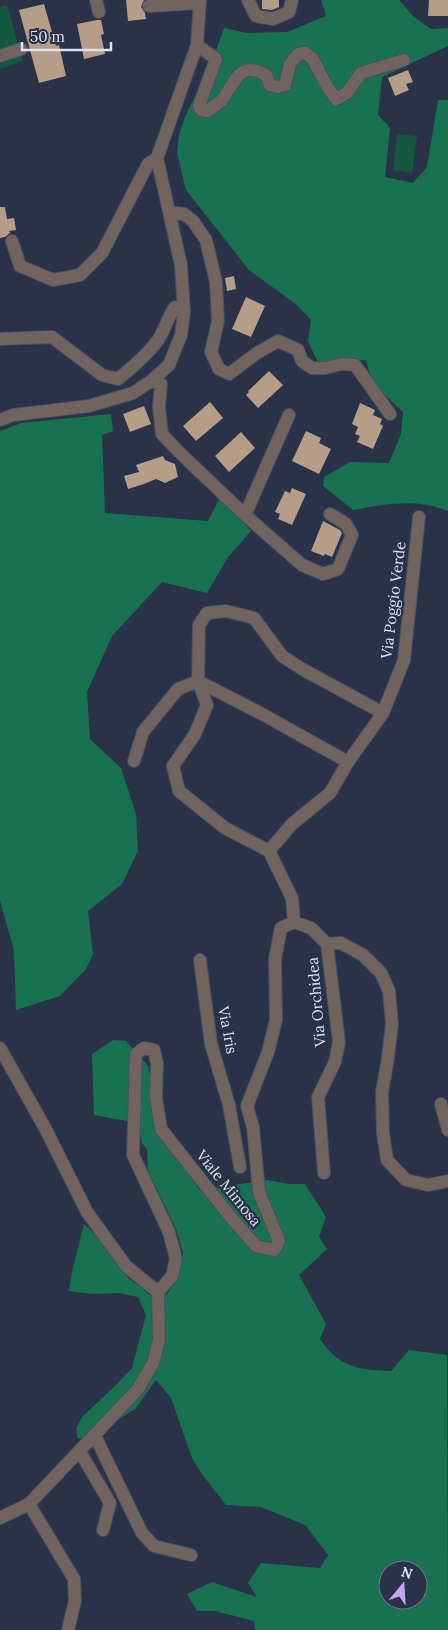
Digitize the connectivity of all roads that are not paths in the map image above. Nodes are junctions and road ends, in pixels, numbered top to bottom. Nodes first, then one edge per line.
1 (248, 0) edge
2 (292, 0) edge
3 (200, 2) edge
4 (149, 6) dead end
5 (197, 45) junction
6 (20, 49) dead end
7 (0, 56) edge
8 (404, 60) dead end
9 (157, 158) junction
10 (170, 212) junction
11 (12, 241) dead end
12 (184, 312) junction
13 (0, 339) edge
14 (151, 381) junction
15 (390, 414) dead end
16 (289, 415) dead end
17 (0, 420) edge
18 (330, 514) dead end
19 (245, 516) junction
20 (419, 517) dead end
21 (198, 681) junction
22 (383, 713) junction
23 (134, 761) dead end
24 (348, 762) junction
25 (269, 851) junction
26 (294, 922) junction
27 (327, 944) junction
28 (200, 960) dead end
29 (0, 1048) edge
30 (442, 1104) dead end
31 (229, 1105) junction
32 (247, 1106) junction
33 (448, 1130) edge
34 (240, 1167) dead end
35 (324, 1173) dead end
36 (448, 1181) edge
37 (158, 1292) junction
38 (95, 1436) junction
39 (80, 1452) junction
40 (29, 1504) junction
41 (0, 1518) edge
42 (102, 1530) dead end
43 (191, 1555) dead end
44 (68, 1630) edge

1 - 2 street
3 - 4 street
3 - 5 street
5 - 8 street
5 - 9 street
6 - 7 street
9 - 10 street
9 - 11 street
10 - 12 street
10 - 15 street
12 - 13 street
12 - 14 street
14 - 17 street
14 - 19 street
16 - 19 street
18 - 19 street
20 - 22 street, Via Poggio Verde
21 - 22 street
21 - 23 street
21 - 24 street
21 - 25 street
22 - 24 street, Via Poggio Verde
24 - 25 street, Via Poggio Verde
25 - 26 street
26 - 27 street
26 - 32 street
27 - 35 street, Via Orchidea
27 - 36 street
28 - 31 street, Via Iris
29 - 37 street
30 - 33 street
31 - 32 street
31 - 34 street, Via Iris
32 - 37 street, Viale Mimosa
37 - 38 street
38 - 39 street
38 - 43 street
39 - 40 street
39 - 42 street
40 - 41 street
40 - 44 street

